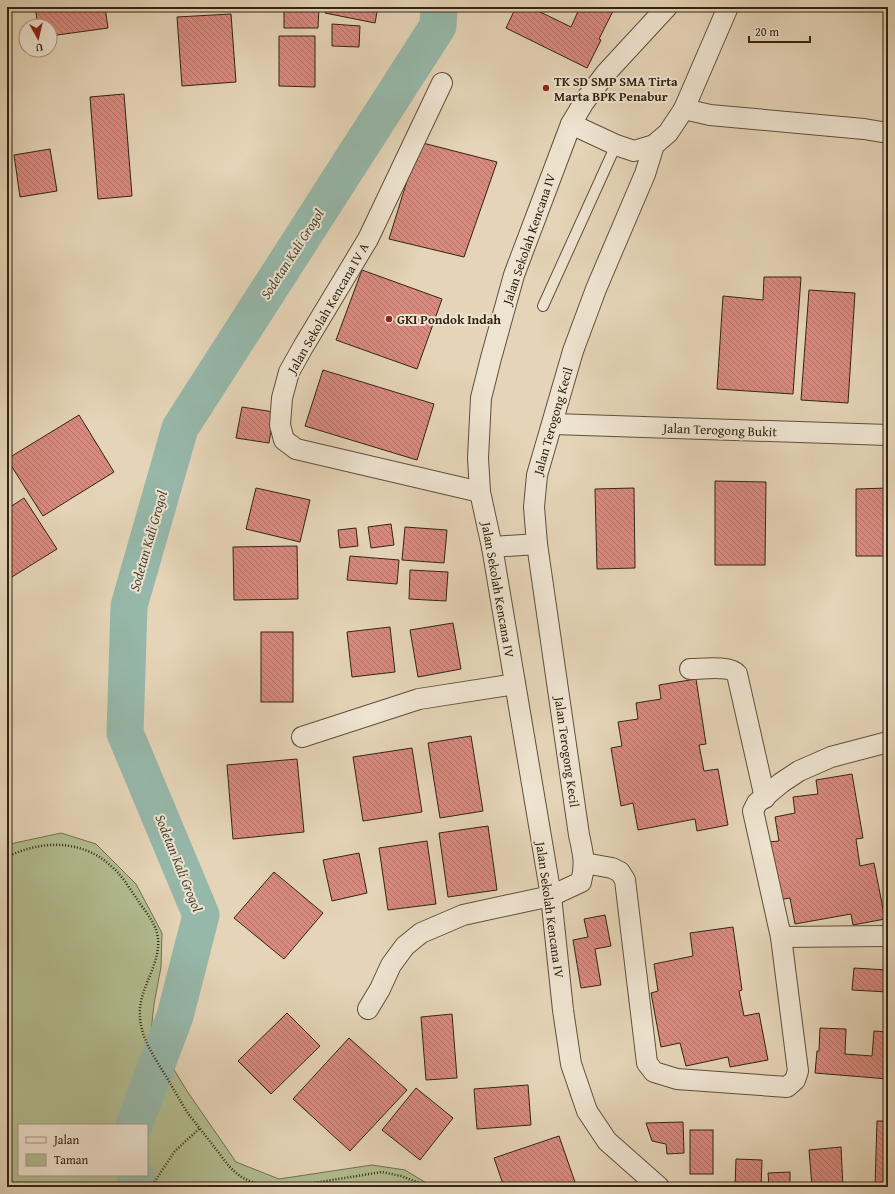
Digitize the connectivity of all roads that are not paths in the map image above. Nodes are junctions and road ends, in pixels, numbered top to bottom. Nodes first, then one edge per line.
1 (667, 7) edge
2 (728, 7) edge
3 (442, 84) dead end
4 (684, 109) junction
5 (571, 124) junction
6 (888, 133) edge
7 (654, 145) junction
8 (616, 146) junction
9 (542, 306) dead end
10 (553, 424) junction
11 (888, 435) edge
12 (480, 492) junction
13 (537, 544) junction
14 (492, 547) junction
15 (690, 669) dead end
16 (515, 684) junction
17 (302, 738) dead end
18 (888, 742) edge
19 (765, 798) junction
20 (584, 863) junction
21 (550, 896) junction
22 (888, 936) edge
23 (781, 937) junction
24 (368, 1009) dead end
25 (659, 1187) edge

1 - 5 street, Jalan Sekolah Kencana IV
2 - 4 street
3 - 12 street, Jalan Sekolah Kencana IV A
4 - 6 street
4 - 7 street
5 - 8 street
5 - 12 street, Jalan Sekolah Kencana IV
7 - 8 street
7 - 10 street, Jalan Terogong Kecil
8 - 9 lane
10 - 11 street, Jalan Terogong Bukit
10 - 13 street, Jalan Terogong Kecil
12 - 14 street, Jalan Sekolah Kencana IV
13 - 14 street
13 - 20 street, Jalan Terogong Kecil
14 - 16 street, Jalan Sekolah Kencana IV
15 - 19 street
16 - 17 street
16 - 21 street, Jalan Sekolah Kencana IV
18 - 19 street
19 - 23 street
20 - 21 street, Jalan Terogong Kecil
20 - 23 street
21 - 24 street
21 - 25 street, Jalan Sekolah Kencana IV
22 - 23 street

